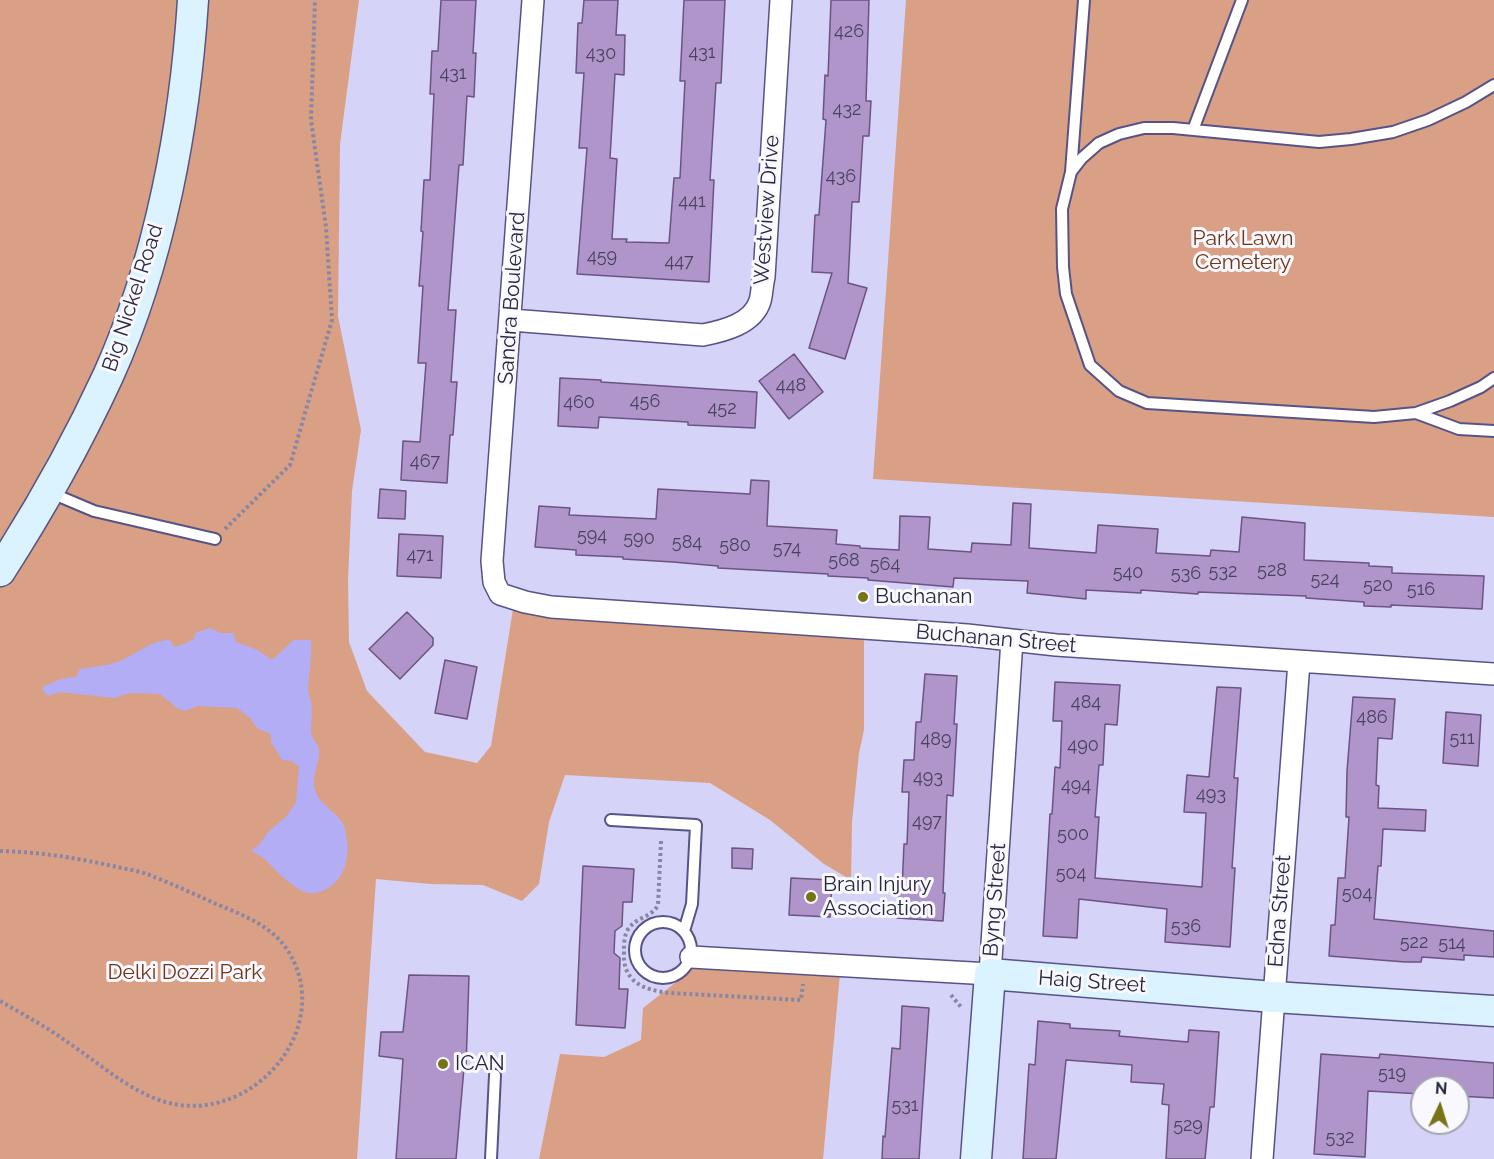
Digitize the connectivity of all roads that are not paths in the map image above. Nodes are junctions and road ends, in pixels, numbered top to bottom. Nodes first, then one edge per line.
1 (194, 0) edge
2 (533, 0) edge
3 (781, 0) edge
4 (1084, 0) edge
5 (1242, 0) edge
6 (1494, 85) edge
7 (1193, 130) junction
8 (1071, 172) junction
9 (511, 320) junction
10 (1494, 378) edge
11 (1416, 413) junction
12 (1494, 431) edge
13 (48, 492) junction
14 (215, 539) road end
15 (0, 571) edge
16 (500, 594) joint
17 (1012, 640) junction
18 (1299, 662) junction
19 (1494, 674) edge
20 (611, 820) dead end
21 (684, 931) junction
22 (691, 957) junction
23 (990, 974) junction
24 (1274, 997) junction
25 (1494, 1011) edge
26 (495, 1075) dead end
27 (491, 1159) edge
28 (976, 1159) edge
29 (1262, 1159) edge

1 - 13 street, Big Nickel Road
2 - 9 street, Sandra Boulevard
3 - 9 street, Westview Drive
4 - 8 lane
5 - 7 lane
6 - 7 lane
7 - 8 lane
8 - 11 lane
9 - 16 street, Sandra Boulevard
10 - 11 lane
11 - 12 lane
13 - 14 lane
13 - 15 street, Big Nickel Road
16 - 17 street, Buchanan Street
17 - 18 street, Buchanan Street
17 - 23 street, Byng Street
18 - 19 street, Buchanan Street
18 - 24 street, Edna Street
20 - 21 lane
21 - 22 lane
21 - 22 lane
22 - 23 street, Haig Street
23 - 24 street, Haig Street
23 - 28 street, Byng Street
24 - 25 street, Haig Street
24 - 29 street, Edna Street
26 - 27 lane

